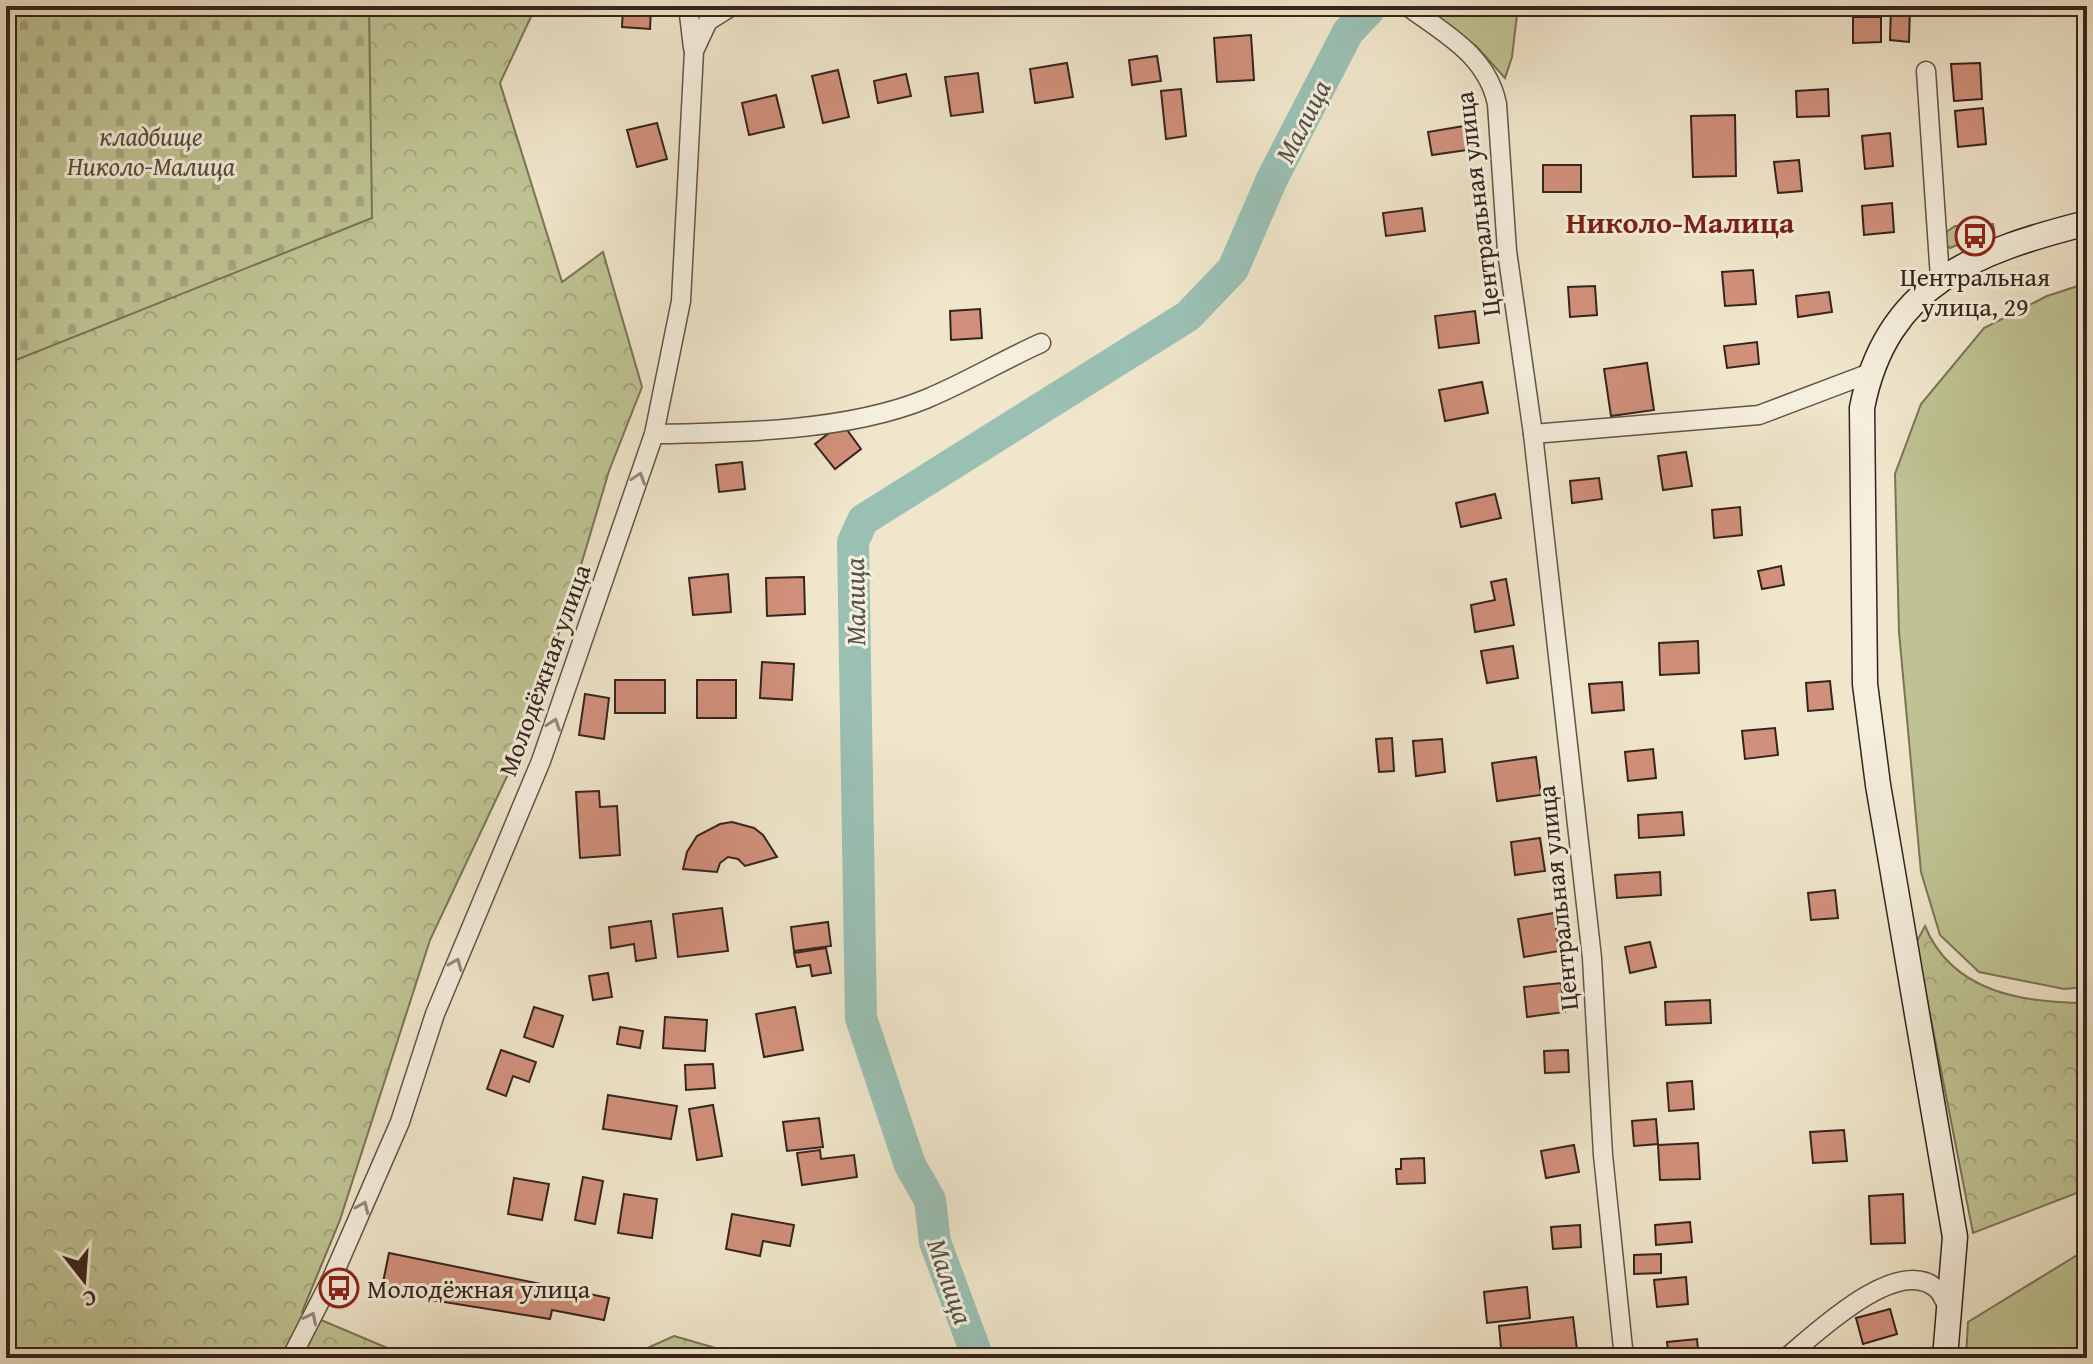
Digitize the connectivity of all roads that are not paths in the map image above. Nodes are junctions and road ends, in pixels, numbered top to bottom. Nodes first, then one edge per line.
1 (688, 6) edge
2 (732, 6) edge
3 (968, 6) edge
4 (983, 6) edge
5 (1407, 6) edge
6 (694, 51) junction
7 (1926, 71) dead end
8 (2087, 223) edge
9 (1940, 278) junction
10 (1041, 343) dead end
11 (1870, 373) junction
12 (654, 434) junction
13 (1533, 434) junction
14 (1947, 1305) junction
15 (291, 1358) edge
16 (1624, 1358) edge
17 (1786, 1358) edge
18 (1945, 1358) edge

1 - 6 street, Молодёжная улица
2 - 6 street, Молодёжная улица
3 - 4 street
5 - 13 street, Центральная улица
6 - 12 street, Молодёжная улица
7 - 9 street
8 - 9 street
9 - 11 street
10 - 12 street
11 - 13 street
11 - 14 street
15 -> 12 street, Молодёжная улица
13 - 16 street, Центральная улица
14 - 17 street
14 - 18 street

